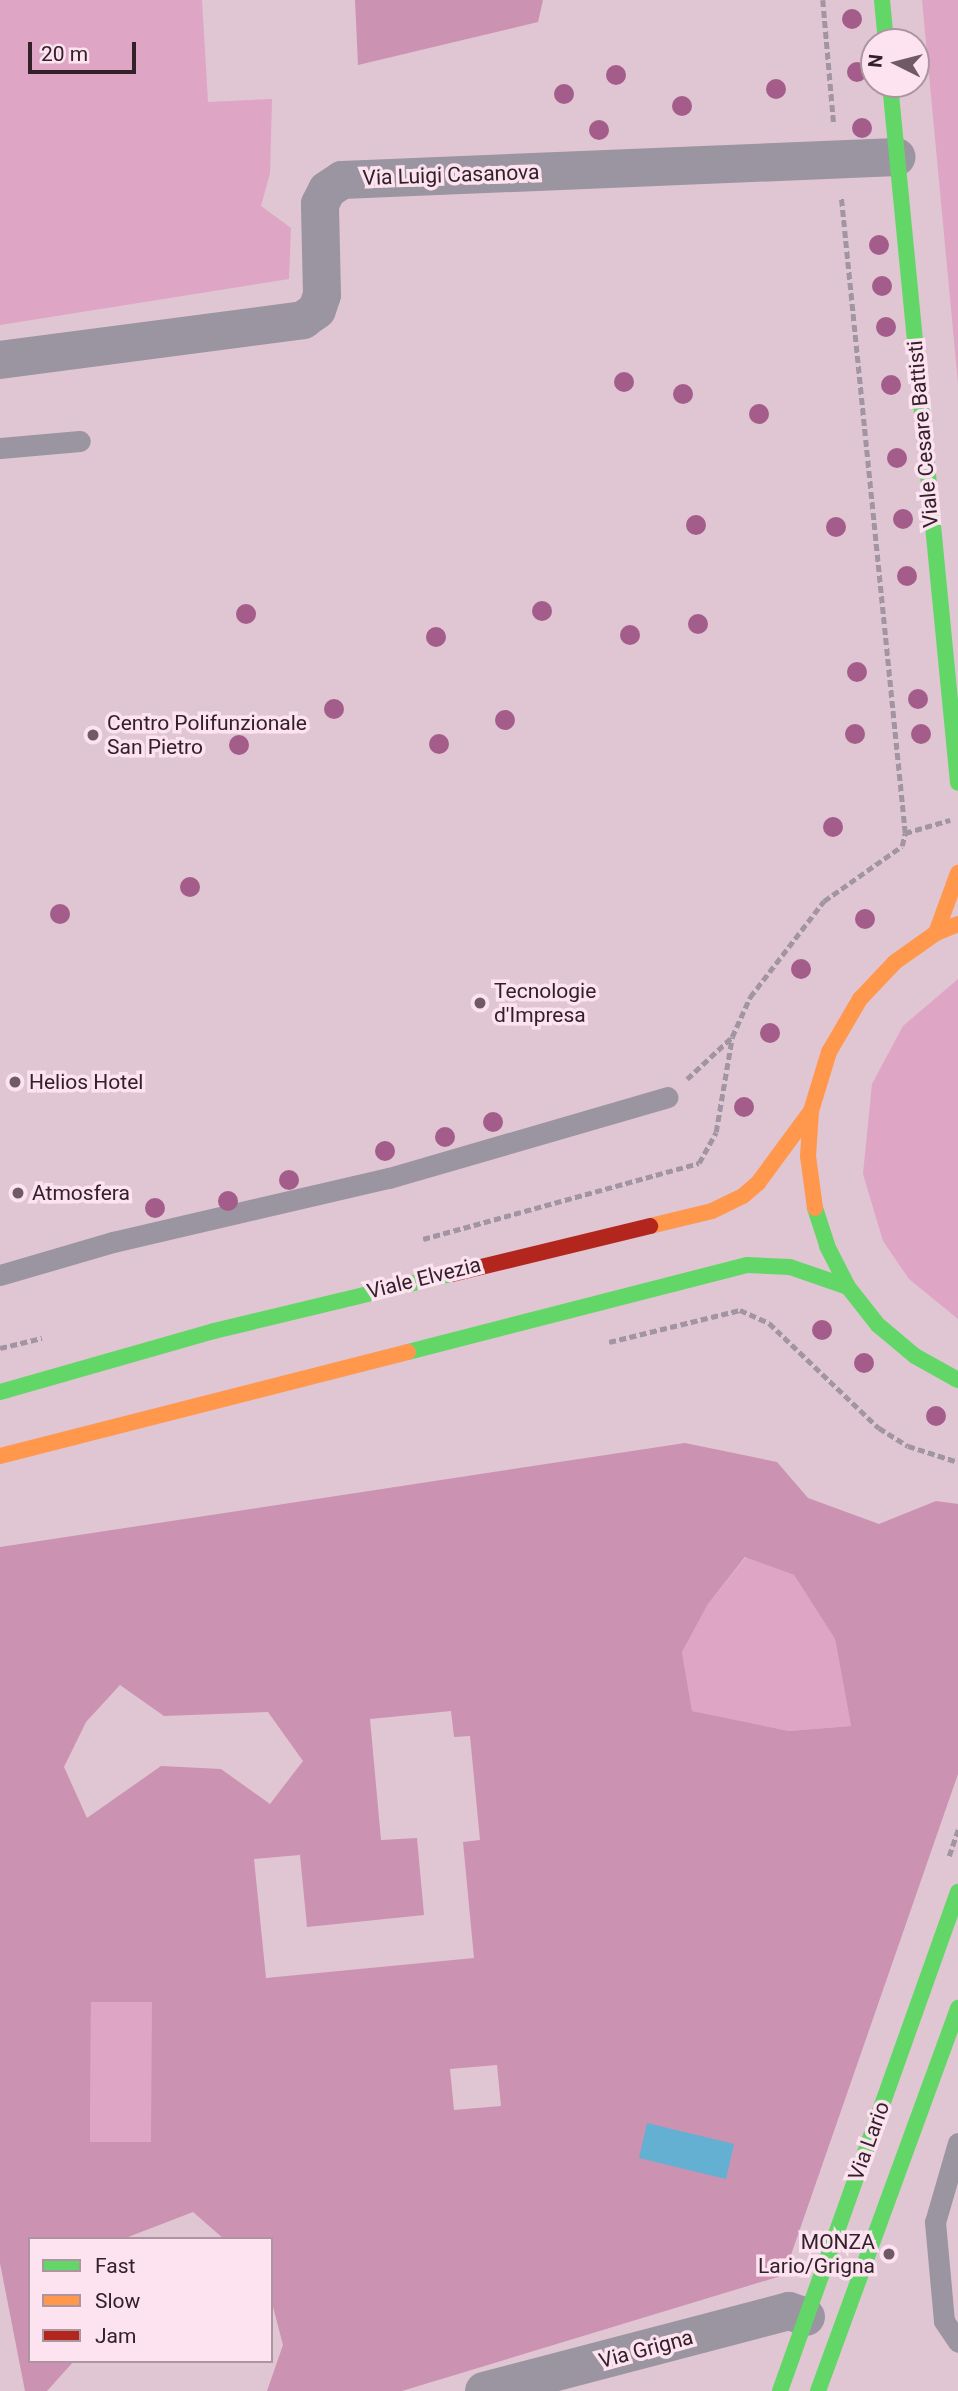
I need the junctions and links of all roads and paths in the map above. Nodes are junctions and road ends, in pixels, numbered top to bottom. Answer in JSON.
{"nodes":[{"id":1,"x":823,"y":0,"type":"edge"},
{"id":2,"x":882,"y":0,"type":"edge"},
{"id":3,"x":885,"y":28,"type":"edge"},
{"id":4,"x":891,"y":98,"type":"edge"},
{"id":5,"x":897,"y":157,"type":"junction"},
{"id":6,"x":837,"y":159,"type":"junction"},
{"id":7,"x":0,"y":360,"type":"edge"},
{"id":8,"x":80,"y":441,"type":"dead end"},
{"id":9,"x":0,"y":448,"type":"edge"},
{"id":10,"x":958,"y":783,"type":"edge"},
{"id":11,"x":958,"y":817,"type":"edge"},
{"id":12,"x":905,"y":833,"type":"junction"},
{"id":13,"x":958,"y":873,"type":"edge"},
{"id":14,"x":958,"y":925,"type":"edge"},
{"id":15,"x":936,"y":933,"type":"junction"},
{"id":16,"x":732,"y":1037,"type":"junction"},
{"id":17,"x":667,"y":1097,"type":"joint"},
{"id":18,"x":811,"y":1111,"type":"junction"},
{"id":19,"x":699,"y":1163,"type":"dead end"},
{"id":20,"x":0,"y":1275,"type":"edge"},
{"id":21,"x":848,"y":1287,"type":"junction"},
{"id":22,"x":740,"y":1310,"type":"dead end"},
{"id":23,"x":958,"y":1380,"type":"edge"},
{"id":24,"x":0,"y":1392,"type":"edge"},
{"id":25,"x":0,"y":1456,"type":"edge"},
{"id":26,"x":958,"y":1462,"type":"edge"},
{"id":27,"x":958,"y":1892,"type":"edge"},
{"id":28,"x":958,"y":2008,"type":"edge"},
{"id":29,"x":958,"y":2144,"type":"edge"},
{"id":30,"x":806,"y":2317,"type":"junction"},
{"id":31,"x":958,"y":2342,"type":"edge"},
{"id":32,"x":824,"y":2389,"type":"edge"},
{"id":33,"x":484,"y":2391,"type":"edge"},
{"id":34,"x":780,"y":2391,"type":"edge"}],
"edges":[{"from":1,"to":6,"type":"path"},
{"from":2,"to":3,"type":"main road"},
{"from":4,"to":5,"type":"main road","name":"Viale Cesare Battisti"},
{"from":5,"to":6,"type":"street","name":"Via Luigi Casanova"},
{"from":5,"to":10,"type":"main road","name":"Viale Cesare Battisti"},
{"from":6,"to":7,"type":"street","name":"Via Luigi Casanova"},
{"from":6,"to":12,"type":"path"},
{"from":8,"to":9,"type":"lane"},
{"from":11,"to":12,"type":"path"},
{"from":12,"to":16,"type":"path"},
{"from":13,"to":15,"type":"main road"},
{"from":14,"to":15,"type":"main road"},
{"from":15,"to":18,"type":"main road"},
{"from":16,"to":17,"type":"path"},
{"from":16,"to":19,"type":"path"},
{"from":17,"to":20,"type":"lane"},
{"from":18,"to":21,"type":"main road"},
{"from":18,"to":24,"type":"main road","name":"Viale Elvezia"},
{"from":21,"to":23,"type":"main road"},
{"from":21,"to":25,"type":"main road"},
{"from":22,"to":26,"type":"path"},
{"from":27,"to":30,"type":"main road","name":"Via Lario"},
{"from":28,"to":32,"type":"main road","name":"Via Lario"},
{"from":29,"to":31,"type":"lane"},
{"from":30,"to":33,"type":"street","name":"Via Grigna"},
{"from":30,"to":34,"type":"main road","name":"Via Lario"}]}
